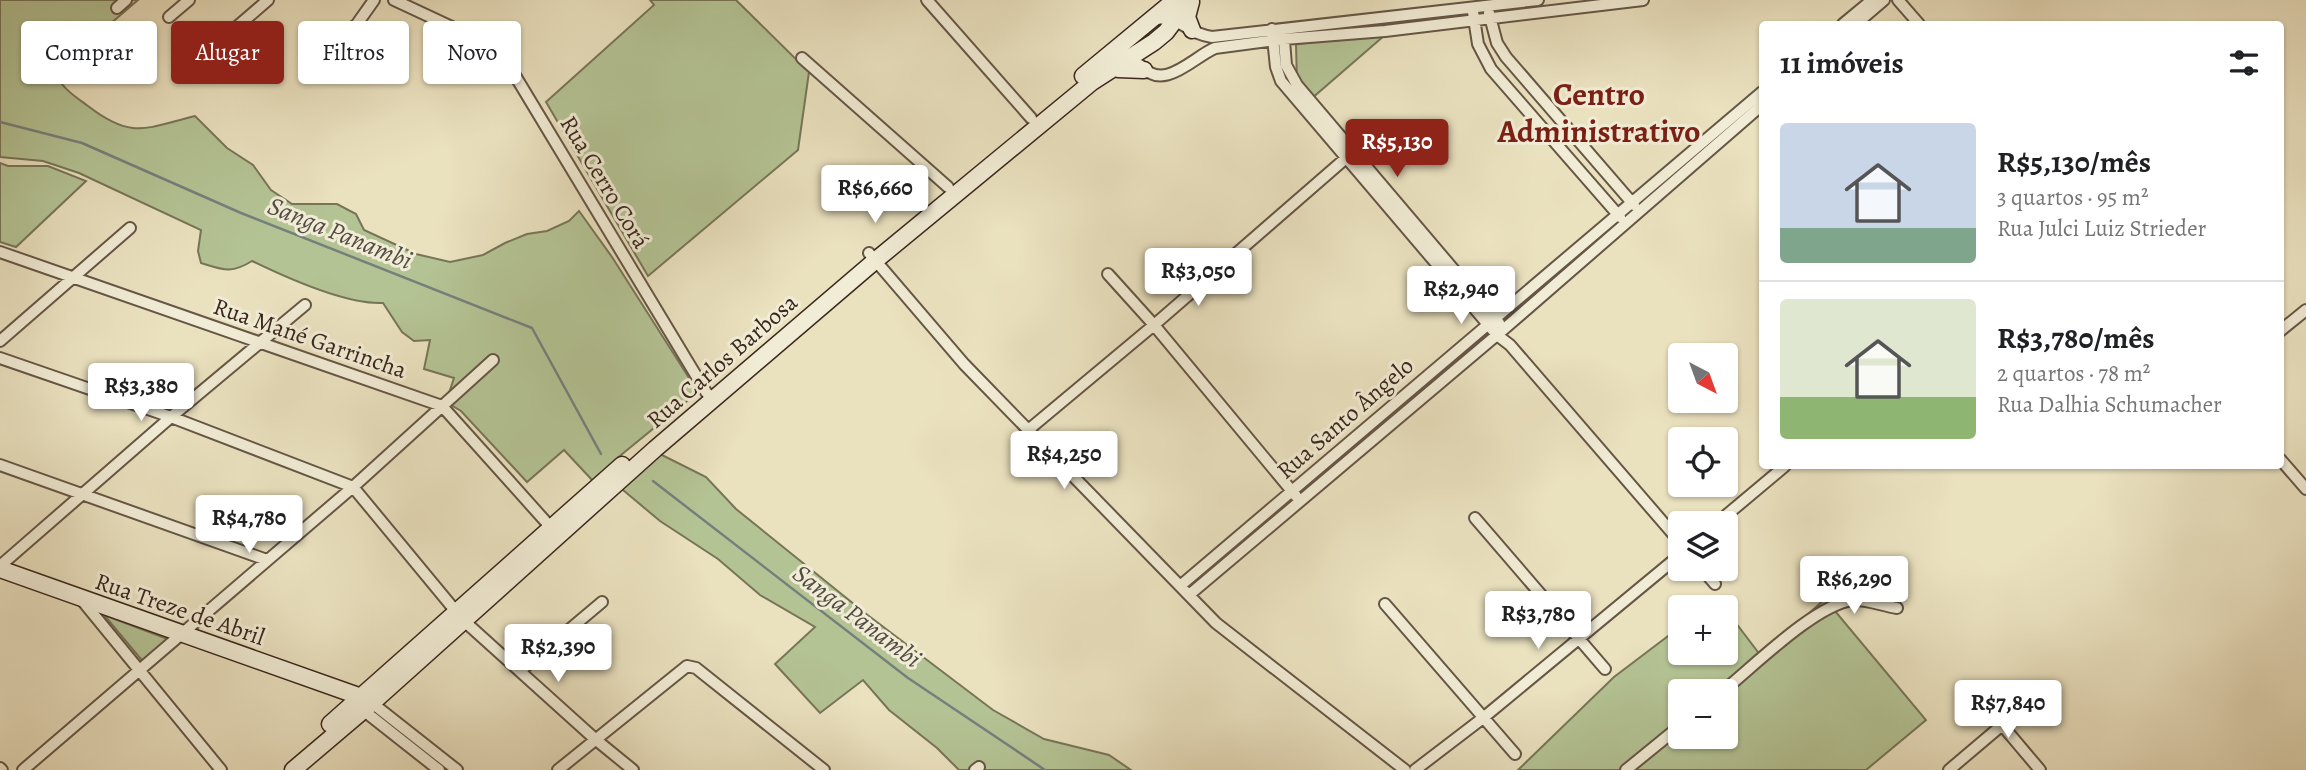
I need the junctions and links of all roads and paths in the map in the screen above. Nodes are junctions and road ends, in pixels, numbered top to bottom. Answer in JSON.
{"nodes":[{"id":1,"x":190,"y":0,"type":"edge"},
{"id":2,"x":268,"y":0,"type":"edge"},
{"id":3,"x":374,"y":0,"type":"edge"},
{"id":4,"x":394,"y":0,"type":"edge"},
{"id":5,"x":927,"y":0,"type":"edge"},
{"id":6,"x":1175,"y":0,"type":"edge"},
{"id":7,"x":1191,"y":0,"type":"edge"},
{"id":8,"x":1538,"y":0,"type":"edge"},
{"id":9,"x":1643,"y":0,"type":"edge"},
{"id":10,"x":1872,"y":0,"type":"edge"},
{"id":11,"x":1884,"y":0,"type":"edge"},
{"id":12,"x":1898,"y":0,"type":"edge"},
{"id":13,"x":1487,"y":5,"type":"junction"},
{"id":14,"x":1472,"y":6,"type":"junction"},
{"id":15,"x":169,"y":17,"type":"dead end"},
{"id":16,"x":1490,"y":18,"type":"junction"},
{"id":17,"x":1154,"y":19,"type":"junction"},
{"id":18,"x":1175,"y":19,"type":"junction"},
{"id":19,"x":1474,"y":19,"type":"junction"},
{"id":20,"x":244,"y":21,"type":"edge"},
{"id":21,"x":359,"y":21,"type":"edge"},
{"id":22,"x":1847,"y":21,"type":"edge"},
{"id":23,"x":1860,"y":21,"type":"edge"},
{"id":24,"x":1916,"y":21,"type":"edge"},
{"id":25,"x":1192,"y":30,"type":"junction"},
{"id":26,"x":1278,"y":35,"type":"junction"},
{"id":27,"x":1133,"y":37,"type":"junction"},
{"id":28,"x":802,"y":58,"type":"dead end"},
{"id":29,"x":1139,"y":63,"type":"junction"},
{"id":30,"x":1758,"y":107,"type":"edge"},
{"id":31,"x":1031,"y":118,"type":"junction"},
{"id":32,"x":1346,"y":158,"type":"junction"},
{"id":33,"x":948,"y":187,"type":"junction"},
{"id":34,"x":1630,"y":202,"type":"junction"},
{"id":35,"x":1640,"y":213,"type":"junction"},
{"id":36,"x":1616,"y":214,"type":"junction"},
{"id":37,"x":1626,"y":225,"type":"junction"},
{"id":38,"x":130,"y":228,"type":"dead end"},
{"id":39,"x":0,"y":252,"type":"edge"},
{"id":40,"x":872,"y":257,"type":"junction"},
{"id":41,"x":1108,"y":274,"type":"dead end"},
{"id":42,"x":74,"y":278,"type":"junction"},
{"id":43,"x":305,"y":305,"type":"dead end"},
{"id":44,"x":2306,"y":310,"type":"edge"},
{"id":45,"x":1492,"y":320,"type":"junction"},
{"id":46,"x":1154,"y":325,"type":"junction"},
{"id":47,"x":2284,"y":328,"type":"edge"},
{"id":48,"x":1500,"y":332,"type":"junction"},
{"id":49,"x":0,"y":341,"type":"edge"},
{"id":50,"x":261,"y":342,"type":"junction"},
{"id":51,"x":0,"y":358,"type":"edge"},
{"id":52,"x":493,"y":360,"type":"dead end"},
{"id":53,"x":709,"y":396,"type":"junction"},
{"id":54,"x":442,"y":406,"type":"junction"},
{"id":55,"x":171,"y":417,"type":"junction"},
{"id":56,"x":1027,"y":431,"type":"junction"},
{"id":57,"x":2284,"y":464,"type":"edge"},
{"id":58,"x":0,"y":465,"type":"edge"},
{"id":59,"x":1781,"y":469,"type":"edge"},
{"id":60,"x":354,"y":487,"type":"junction"},
{"id":61,"x":2305,"y":488,"type":"edge"},
{"id":62,"x":85,"y":494,"type":"junction"},
{"id":63,"x":1296,"y":496,"type":"junction"},
{"id":64,"x":1731,"y":511,"type":"edge"},
{"id":65,"x":1475,"y":518,"type":"dead end"},
{"id":66,"x":1668,"y":528,"type":"edge"},
{"id":67,"x":554,"y":531,"type":"junction"},
{"id":68,"x":267,"y":560,"type":"junction"},
{"id":69,"x":1668,"y":565,"type":"edge"},
{"id":70,"x":0,"y":568,"type":"edge"},
{"id":71,"x":1712,"y":581,"type":"edge"},
{"id":72,"x":1715,"y":584,"type":"dead end"},
{"id":73,"x":1180,"y":586,"type":"junction"},
{"id":74,"x":1189,"y":595,"type":"junction"},
{"id":75,"x":80,"y":599,"type":"junction"},
{"id":76,"x":602,"y":602,"type":"dead end"},
{"id":77,"x":1385,"y":604,"type":"dead end"},
{"id":78,"x":1897,"y":608,"type":"dead end"},
{"id":79,"x":460,"y":615,"type":"junction"},
{"id":80,"x":183,"y":633,"type":"junction"},
{"id":81,"x":1578,"y":638,"type":"junction"},
{"id":82,"x":1605,"y":669,"type":"dead end"},
{"id":83,"x":139,"y":671,"type":"junction"},
{"id":84,"x":520,"y":671,"type":"junction"},
{"id":85,"x":1737,"y":679,"type":"edge"},
{"id":86,"x":2047,"y":687,"type":"dead end"},
{"id":87,"x":360,"y":700,"type":"junction"},
{"id":88,"x":1483,"y":718,"type":"junction"},
{"id":89,"x":2002,"y":725,"type":"junction"},
{"id":90,"x":1668,"y":736,"type":"edge"},
{"id":91,"x":595,"y":739,"type":"junction"},
{"id":92,"x":1515,"y":754,"type":"dead end"},
{"id":93,"x":23,"y":770,"type":"edge"},
{"id":94,"x":221,"y":770,"type":"edge"},
{"id":95,"x":278,"y":770,"type":"edge"},
{"id":96,"x":293,"y":770,"type":"edge"},
{"id":97,"x":439,"y":770,"type":"edge"},
{"id":98,"x":457,"y":770,"type":"edge"},
{"id":99,"x":558,"y":770,"type":"edge"},
{"id":100,"x":634,"y":770,"type":"edge"},
{"id":101,"x":824,"y":770,"type":"edge"},
{"id":102,"x":1405,"y":770,"type":"edge"},
{"id":103,"x":1415,"y":770,"type":"edge"},
{"id":104,"x":1626,"y":770,"type":"edge"},
{"id":105,"x":1949,"y":770,"type":"edge"},
{"id":106,"x":2040,"y":770,"type":"edge"}],
"edges":[{"from":1,"to":15,"type":"street"},
{"from":2,"to":20,"type":"street"},
{"from":3,"to":21,"type":"street"},
{"from":4,"to":53,"type":"street","name":"Rua Cerro Corá"},
{"from":5,"to":31,"type":"street"},
{"from":6,"to":17,"type":"street","name":"Rua Carlos Barbosa"},
{"from":7,"to":18,"type":"street","name":"Rua Carlos Barbosa"},
{"from":7,"to":25,"type":"street"},
{"from":8,"to":13,"type":"street"},
{"from":9,"to":16,"type":"street"},
{"from":10,"to":22,"type":"street"},
{"from":11,"to":23,"type":"street"},
{"from":12,"to":24,"type":"street"},
{"from":13,"to":14,"type":"street"},
{"from":13,"to":16,"type":"street"},
{"from":14,"to":19,"type":"street"},
{"from":14,"to":26,"type":"street"},
{"from":16,"to":19,"type":"street"},
{"from":16,"to":34,"type":"street"},
{"from":17,"to":18,"type":"street"},
{"from":17,"to":27,"type":"street","name":"Rua Carlos Barbosa"},
{"from":18,"to":25,"type":"street"},
{"from":18,"to":29,"type":"street","name":"Rua Carlos Barbosa"},
{"from":19,"to":26,"type":"street"},
{"from":19,"to":36,"type":"street"},
{"from":25,"to":26,"type":"street"},
{"from":26,"to":29,"type":"street"},
{"from":26,"to":32,"type":"street"},
{"from":26,"to":45,"type":"street"},
{"from":27,"to":29,"type":"street"},
{"from":27,"to":31,"type":"street","name":"Rua Carlos Barbosa"},
{"from":28,"to":33,"type":"street"},
{"from":29,"to":40,"type":"street","name":"Rua Carlos Barbosa"},
{"from":30,"to":34,"type":"street","name":"Rua Santo Ângelo"},
{"from":30,"to":35,"type":"street","name":"Rua Santo Ângelo"},
{"from":31,"to":33,"type":"street","name":"Rua Carlos Barbosa"},
{"from":32,"to":45,"type":"street"},
{"from":32,"to":46,"type":"street"},
{"from":33,"to":40,"type":"street","name":"Rua Carlos Barbosa"},
{"from":34,"to":35,"type":"street"},
{"from":34,"to":36,"type":"street","name":"Rua Santo Ângelo"},
{"from":35,"to":37,"type":"street","name":"Rua Santo Ângelo"},
{"from":36,"to":37,"type":"street"},
{"from":36,"to":45,"type":"street","name":"Rua Santo Ângelo"},
{"from":37,"to":48,"type":"street","name":"Rua Santo Ângelo"},
{"from":38,"to":42,"type":"street"},
{"from":39,"to":42,"type":"street","name":"Rua Mané Garrincha"},
{"from":40,"to":53,"type":"street","name":"Rua Carlos Barbosa"},
{"from":40,"to":56,"type":"street"},
{"from":41,"to":46,"type":"street"},
{"from":42,"to":49,"type":"street"},
{"from":42,"to":50,"type":"street","name":"Rua Mané Garrincha"},
{"from":43,"to":50,"type":"street"},
{"from":44,"to":47,"type":"street"},
{"from":45,"to":48,"type":"street"},
{"from":45,"to":63,"type":"street","name":"Rua Santo Ângelo"},
{"from":46,"to":56,"type":"street"},
{"from":46,"to":63,"type":"street"},
{"from":48,"to":63,"type":"street","name":"Rua Santo Ângelo"},
{"from":48,"to":66,"type":"street"},
{"from":50,"to":54,"type":"street","name":"Rua Mané Garrincha"},
{"from":50,"to":55,"type":"street"},
{"from":51,"to":55,"type":"street"},
{"from":52,"to":54,"type":"street"},
{"from":53,"to":67,"type":"street","name":"Rua Carlos Barbosa"},
{"from":54,"to":60,"type":"street"},
{"from":54,"to":67,"type":"street","name":"Rua Mané Garrincha"},
{"from":55,"to":60,"type":"street"},
{"from":55,"to":62,"type":"street"},
{"from":56,"to":73,"type":"street"},
{"from":57,"to":61,"type":"street"},
{"from":58,"to":62,"type":"street"},
{"from":59,"to":64,"type":"street"},
{"from":60,"to":68,"type":"street"},
{"from":60,"to":79,"type":"street"},
{"from":62,"to":68,"type":"street"},
{"from":62,"to":70,"type":"street"},
{"from":63,"to":73,"type":"street","name":"Rua Santo Ângelo"},
{"from":63,"to":74,"type":"street","name":"Rua Santo Ângelo"},
{"from":65,"to":81,"type":"street"},
{"from":67,"to":79,"type":"street","name":"Rua Carlos Barbosa"},
{"from":68,"to":80,"type":"street"},
{"from":69,"to":81,"type":"street"},
{"from":70,"to":75,"type":"street","name":"Rua Treze de Abril"},
{"from":71,"to":72,"type":"street"},
{"from":73,"to":74,"type":"street"},
{"from":74,"to":102,"type":"street"},
{"from":75,"to":80,"type":"street","name":"Rua Treze de Abril"},
{"from":75,"to":83,"type":"street"},
{"from":76,"to":84,"type":"street"},
{"from":77,"to":88,"type":"street"},
{"from":78,"to":85,"type":"street"},
{"from":79,"to":84,"type":"street"},
{"from":79,"to":87,"type":"street","name":"Rua Carlos Barbosa"},
{"from":80,"to":83,"type":"street"},
{"from":80,"to":87,"type":"street","name":"Rua Treze de Abril"},
{"from":81,"to":82,"type":"street"},
{"from":81,"to":88,"type":"street"},
{"from":83,"to":93,"type":"street"},
{"from":83,"to":94,"type":"street"},
{"from":84,"to":91,"type":"street"},
{"from":86,"to":89,"type":"street"},
{"from":87,"to":95,"type":"street","name":"Rua Carlos Barbosa"},
{"from":87,"to":96,"type":"street","name":"Rua Carlos Barbosa"},
{"from":87,"to":97,"type":"street","name":"Rua Treze de Abril"},
{"from":87,"to":98,"type":"street","name":"Rua Treze de Abril"},
{"from":88,"to":92,"type":"street"},
{"from":88,"to":103,"type":"street"},
{"from":89,"to":105,"type":"street"},
{"from":89,"to":106,"type":"street"},
{"from":90,"to":104,"type":"street"},
{"from":91,"to":99,"type":"street"},
{"from":91,"to":100,"type":"street"},
{"from":91,"to":101,"type":"street"}]}
